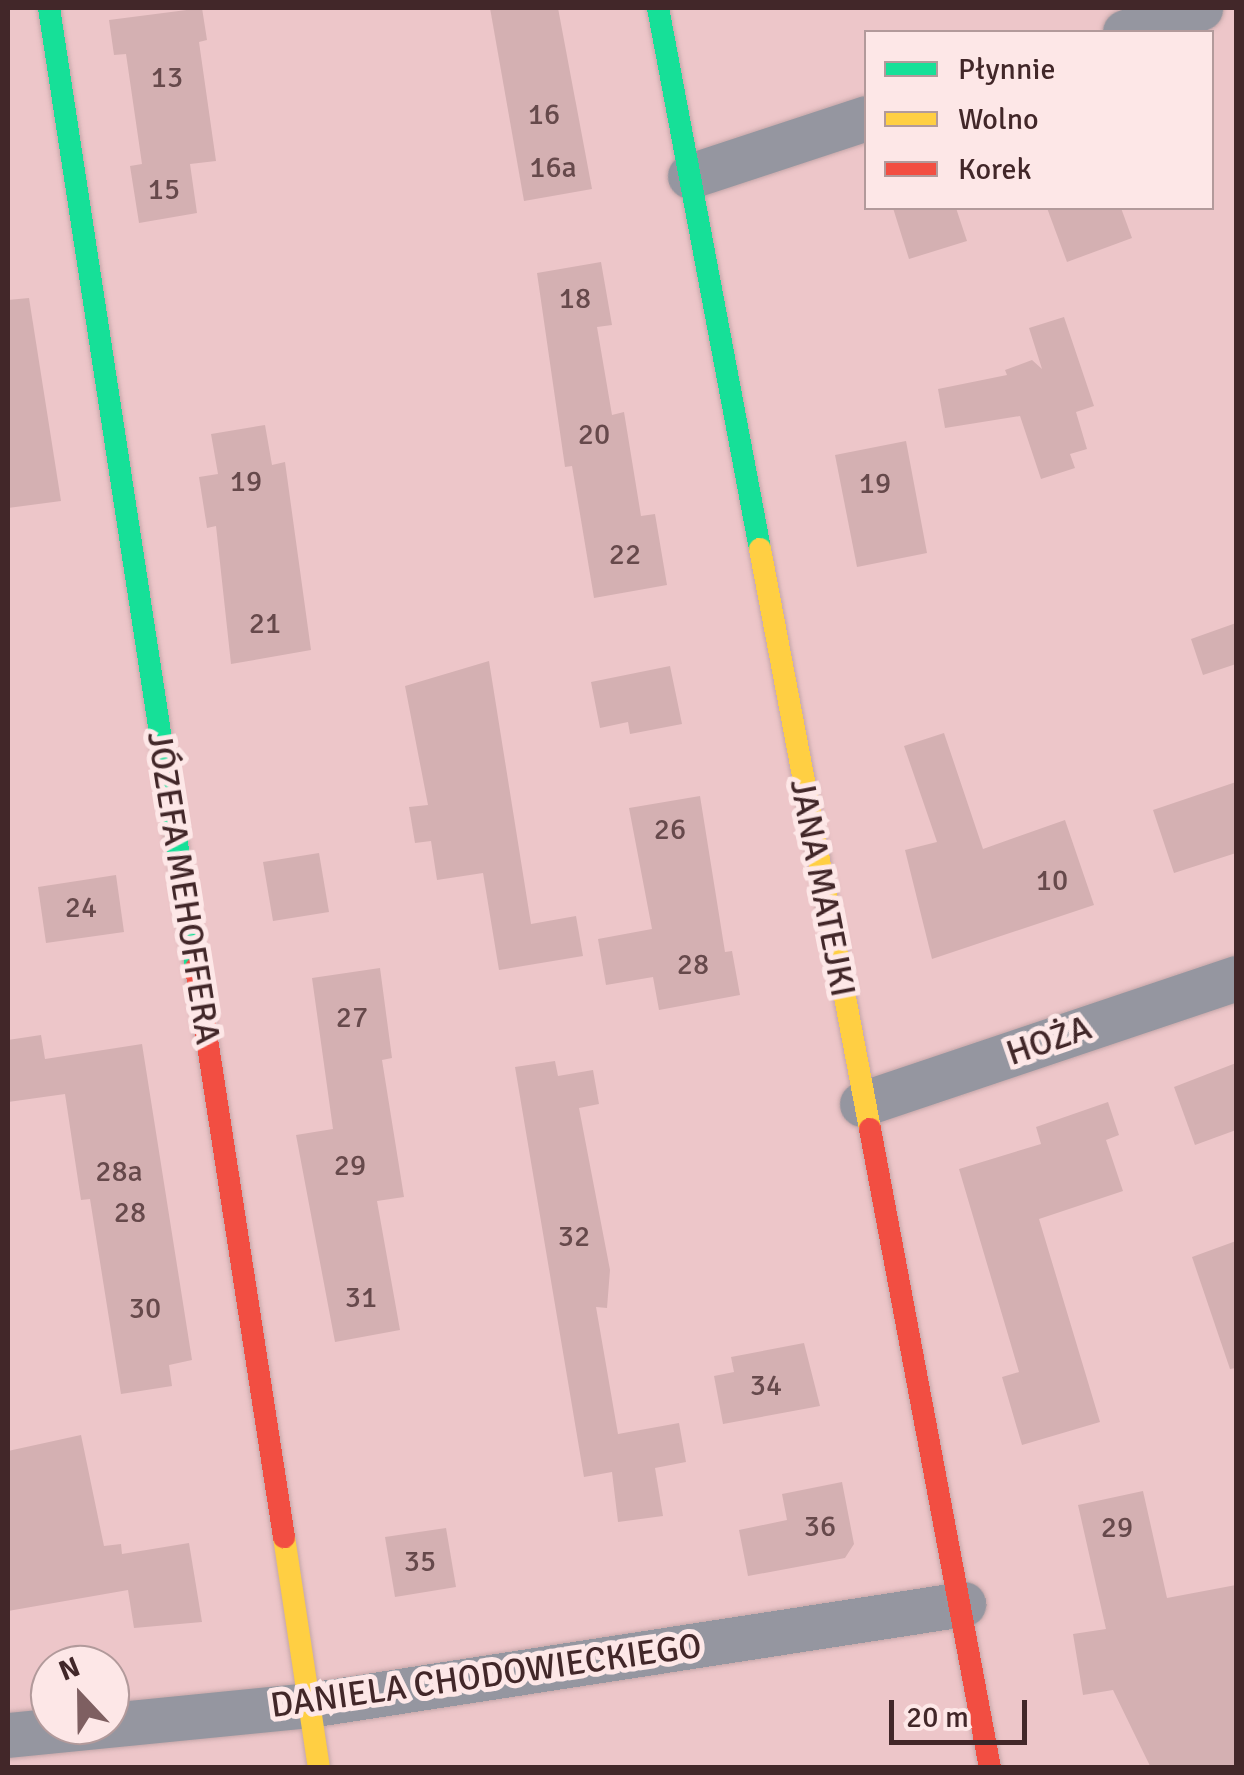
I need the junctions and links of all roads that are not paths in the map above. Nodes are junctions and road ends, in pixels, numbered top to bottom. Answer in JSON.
{"nodes":[{"id":1,"x":49,"y":8,"type":"edge"},
{"id":2,"x":658,"y":8,"type":"edge"},
{"id":3,"x":1200,"y":8,"type":"edge"},
{"id":4,"x":1131,"y":30,"type":"edge"},
{"id":5,"x":864,"y":119,"type":"edge"},
{"id":6,"x":690,"y":176,"type":"junction"},
{"id":7,"x":1236,"y":978,"type":"edge"},
{"id":8,"x":862,"y":1104,"type":"junction"},
{"id":9,"x":963,"y":1604,"type":"junction"},
{"id":10,"x":309,"y":1705,"type":"junction"},
{"id":11,"x":8,"y":1735,"type":"edge"},
{"id":12,"x":319,"y":1768,"type":"edge"},
{"id":13,"x":990,"y":1768,"type":"edge"}],
"edges":[{"from":1,"to":10,"type":"street","name":"JÓZEFA MEHOFFERA"},
{"from":2,"to":6,"type":"street","name":"JANA MATEJKI"},
{"from":3,"to":4,"type":"street"},
{"from":5,"to":6,"type":"street"},
{"from":6,"to":8,"type":"street","name":"JANA MATEJKI"},
{"from":7,"to":8,"type":"street","name":"HOŻA"},
{"from":8,"to":9,"type":"street","name":"JANA MATEJKI"},
{"from":9,"to":10,"type":"street","name":"DANIELA CHODOWIECKIEGO"},
{"from":9,"to":13,"type":"street","name":"JANA MATEJKI"},
{"from":10,"to":11,"type":"street","name":"DANIELA CHODOWIECKIEGO"},
{"from":10,"to":12,"type":"street","name":"JÓZEFA MEHOFFERA"}]}
